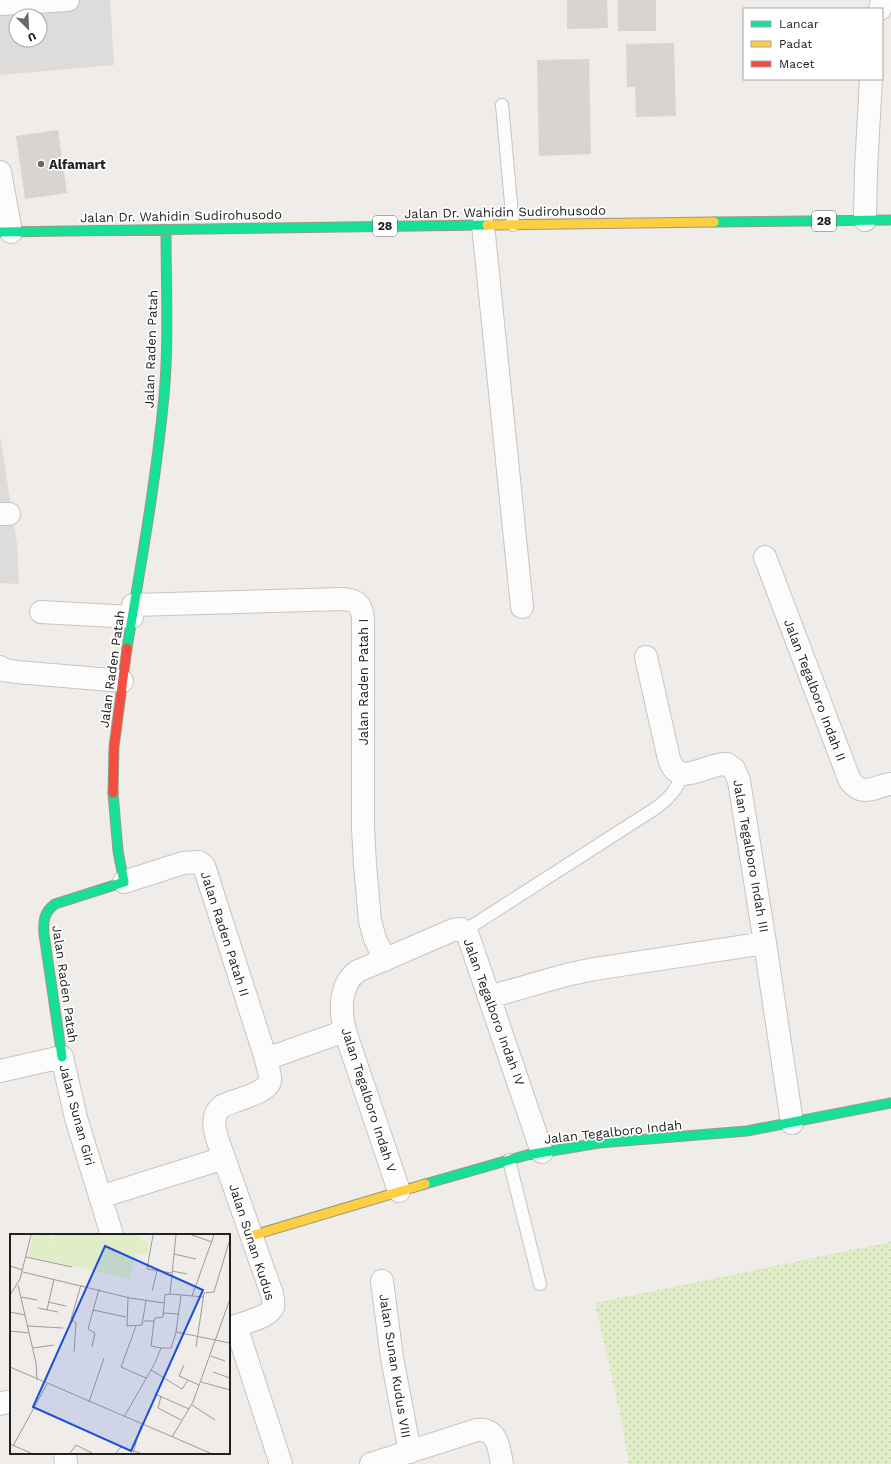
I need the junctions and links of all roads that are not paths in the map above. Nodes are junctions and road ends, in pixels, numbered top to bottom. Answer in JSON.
{"nodes":[{"id":1,"x":68,"y":0,"type":"edge"},
{"id":2,"x":0,"y":4,"type":"edge"},
{"id":3,"x":871,"y":80,"type":"edge"},
{"id":4,"x":502,"y":105,"type":"dead end"},
{"id":5,"x":0,"y":172,"type":"edge"},
{"id":6,"x":865,"y":220,"type":"junction"},
{"id":7,"x":891,"y":220,"type":"edge"},
{"id":8,"x":483,"y":225,"type":"junction"},
{"id":9,"x":513,"y":225,"type":"junction"},
{"id":10,"x":166,"y":230,"type":"junction"},
{"id":11,"x":6,"y":232,"type":"edge"},
{"id":12,"x":765,"y":557,"type":"dead end"},
{"id":13,"x":522,"y":607,"type":"dead end"},
{"id":14,"x":133,"y":611,"type":"junction"},
{"id":15,"x":41,"y":612,"type":"dead end"},
{"id":16,"x":646,"y":657,"type":"dead end"},
{"id":17,"x":0,"y":668,"type":"edge"},
{"id":18,"x":122,"y":681,"type":"junction"},
{"id":19,"x":682,"y":775,"type":"junction"},
{"id":20,"x":891,"y":784,"type":"edge"},
{"id":21,"x":124,"y":882,"type":"junction"},
{"id":22,"x":464,"y":931,"type":"junction"},
{"id":23,"x":765,"y":943,"type":"junction"},
{"id":24,"x":385,"y":960,"type":"junction"},
{"id":25,"x":489,"y":996,"type":"junction"},
{"id":26,"x":345,"y":1031,"type":"junction"},
{"id":27,"x":62,"y":1057,"type":"junction"},
{"id":28,"x":266,"y":1059,"type":"junction"},
{"id":29,"x":0,"y":1071,"type":"edge"},
{"id":30,"x":891,"y":1103,"type":"edge"},
{"id":31,"x":792,"y":1123,"type":"junction"},
{"id":32,"x":542,"y":1152,"type":"junction"},
{"id":33,"x":224,"y":1158,"type":"junction"},
{"id":34,"x":509,"y":1160,"type":"junction"},
{"id":35,"x":399,"y":1191,"type":"junction"},
{"id":36,"x":100,"y":1197,"type":"junction"},
{"id":37,"x":112,"y":1234,"type":"edge"},
{"id":38,"x":251,"y":1236,"type":"junction"},
{"id":39,"x":382,"y":1281,"type":"dead end"},
{"id":40,"x":540,"y":1284,"type":"dead end"},
{"id":41,"x":233,"y":1327,"type":"edge"},
{"id":42,"x":10,"y":1401,"type":"edge"},
{"id":43,"x":0,"y":1404,"type":"edge"},
{"id":44,"x":410,"y":1452,"type":"junction"},
{"id":45,"x":281,"y":1464,"type":"edge"},
{"id":46,"x":371,"y":1464,"type":"edge"},
{"id":47,"x":502,"y":1464,"type":"edge"}],
"edges":[{"from":1,"to":2,"type":"street"},
{"from":3,"to":6,"type":"street"},
{"from":4,"to":9,"type":"lane"},
{"from":5,"to":11,"type":"street"},
{"from":6,"to":7,"type":"main road","name":"Jalan Dr. Wahidin Sudirohusodo","number":"28"},
{"from":6,"to":9,"type":"main road","name":"Jalan Dr. Wahidin Sudirohusodo","number":"28"},
{"from":8,"to":9,"type":"main road","name":"Jalan Dr. Wahidin Sudirohusodo","number":"28"},
{"from":8,"to":10,"type":"main road","name":"Jalan Dr. Wahidin Sudirohusodo","number":"28"},
{"from":8,"to":13,"type":"street"},
{"from":10,"to":11,"type":"main road","name":"Jalan Dr. Wahidin Sudirohusodo","number":"28"},
{"from":10,"to":14,"type":"main road","name":"Jalan Raden Patah"},
{"from":12,"to":20,"type":"street","name":"Jalan Tegalboro Indah II"},
{"from":14,"to":15,"type":"street"},
{"from":14,"to":18,"type":"main road","name":"Jalan Raden Patah"},
{"from":14,"to":24,"type":"street","name":"Jalan Raden Patah I"},
{"from":16,"to":19,"type":"street"},
{"from":17,"to":18,"type":"street"},
{"from":18,"to":21,"type":"main road","name":"Jalan Raden Patah"},
{"from":19,"to":22,"type":"lane"},
{"from":19,"to":23,"type":"street","name":"Jalan Tegalboro Indah III"},
{"from":21,"to":27,"type":"main road","name":"Jalan Raden Patah"},
{"from":21,"to":28,"type":"street","name":"Jalan Raden Patah II"},
{"from":22,"to":24,"type":"street","name":"Jalan Tegalboro Indah IV"},
{"from":22,"to":25,"type":"street","name":"Jalan Tegalboro Indah IV"},
{"from":23,"to":25,"type":"street"},
{"from":23,"to":31,"type":"street","name":"Jalan Tegalboro Indah III"},
{"from":24,"to":26,"type":"street","name":"Jalan Tegalboro Indah V"},
{"from":25,"to":32,"type":"street","name":"Jalan Tegalboro Indah IV"},
{"from":26,"to":28,"type":"street"},
{"from":26,"to":35,"type":"street","name":"Jalan Tegalboro Indah V"},
{"from":27,"to":29,"type":"street","name":"Jalan Sunan Giri"},
{"from":27,"to":36,"type":"street","name":"Jalan Sunan Giri"},
{"from":28,"to":33,"type":"street","name":"Jalan Raden Patah II"},
{"from":30,"to":31,"type":"main road","name":"Jalan Tegalboro Indah"},
{"from":31,"to":32,"type":"main road","name":"Jalan Tegalboro Indah"},
{"from":32,"to":34,"type":"main road","name":"Jalan Tegalboro Indah"},
{"from":33,"to":36,"type":"street"},
{"from":33,"to":38,"type":"street","name":"Jalan Sunan Kudus"},
{"from":34,"to":35,"type":"main road","name":"Jalan Tegalboro Indah"},
{"from":34,"to":40,"type":"lane"},
{"from":35,"to":38,"type":"main road","name":"Jalan Tegalboro Indah"},
{"from":36,"to":37,"type":"street","name":"Jalan Sunan Giri"},
{"from":38,"to":41,"type":"street","name":"Jalan Sunan Kudus"},
{"from":39,"to":44,"type":"street","name":"Jalan Sunan Kudus VIII"},
{"from":41,"to":45,"type":"street","name":"Jalan Sunan Kudus"},
{"from":42,"to":43,"type":"street"},
{"from":44,"to":46,"type":"street","name":"Jalan Sunan Kudus VIII"},
{"from":44,"to":47,"type":"street","name":"Jalan Sunan Kudus VIII"}]}
